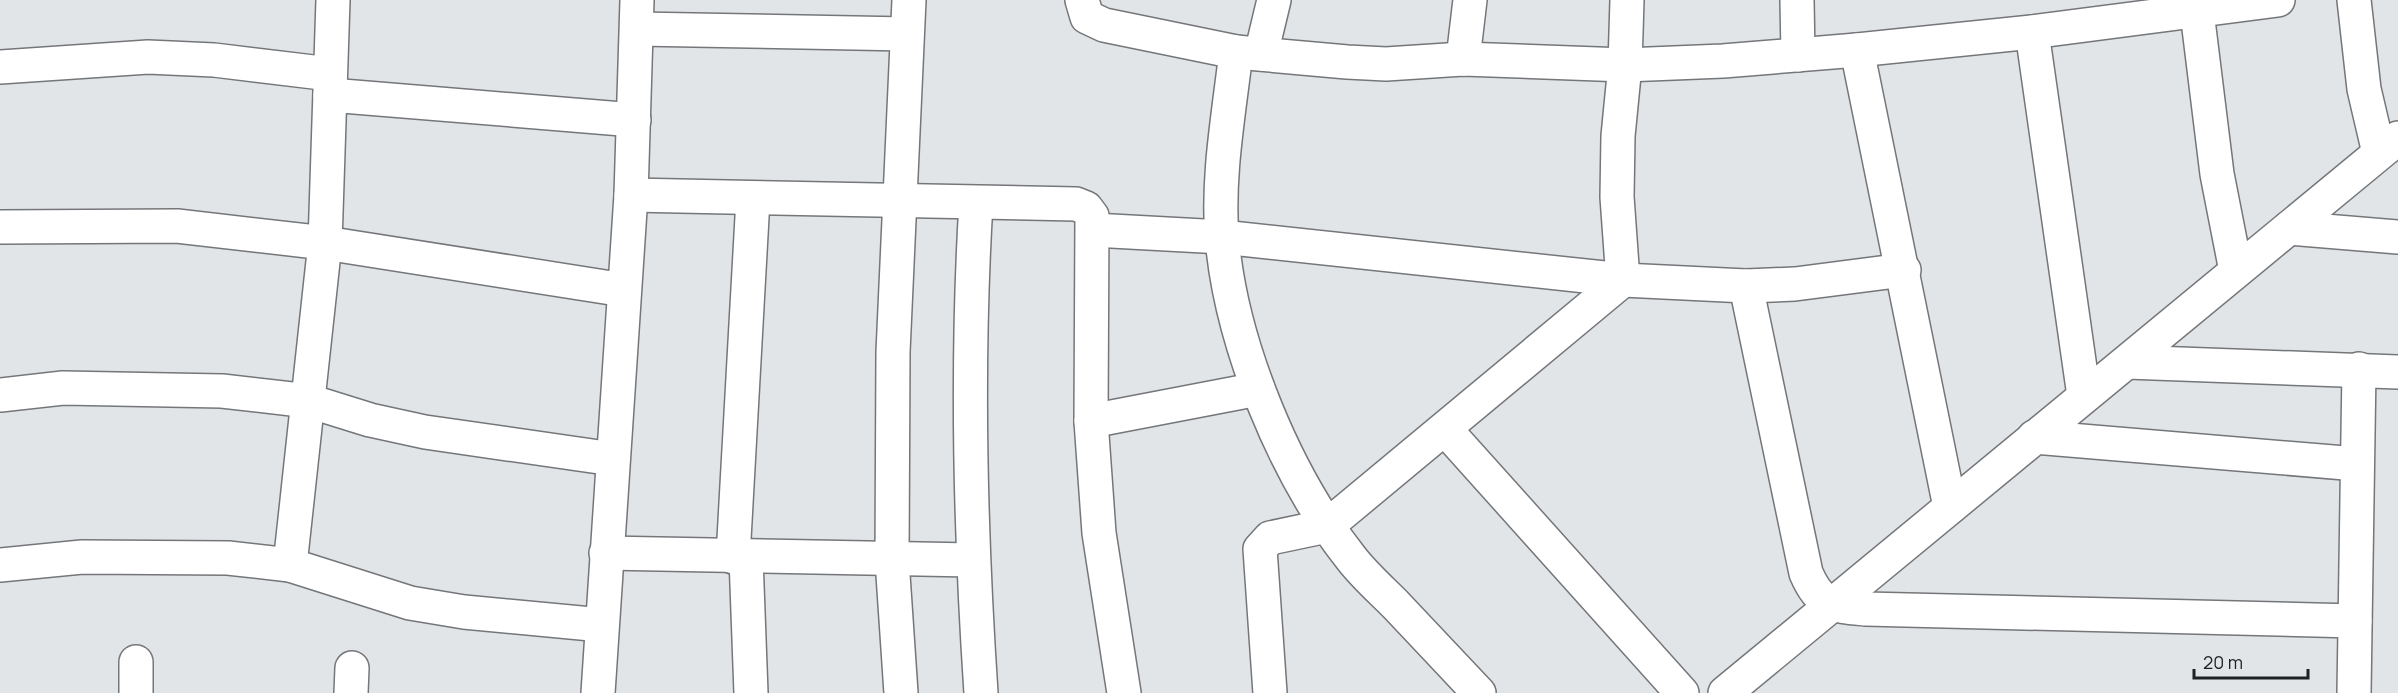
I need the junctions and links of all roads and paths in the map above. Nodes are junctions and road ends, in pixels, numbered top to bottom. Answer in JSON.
{"nodes":[{"id":1,"x":333,"y":0,"type":"edge"},
{"id":2,"x":909,"y":0,"type":"edge"},
{"id":3,"x":1082,"y":0,"type":"edge"},
{"id":4,"x":1274,"y":0,"type":"edge"},
{"id":5,"x":1470,"y":0,"type":"edge"},
{"id":6,"x":1627,"y":0,"type":"edge"},
{"id":7,"x":1797,"y":0,"type":"edge"},
{"id":8,"x":2278,"y":0,"type":"edge"},
{"id":9,"x":2354,"y":0,"type":"edge"},
{"id":10,"x":2165,"y":8,"type":"edge"},
{"id":11,"x":2197,"y":12,"type":"junction"},
{"id":12,"x":637,"y":14,"type":"edge"},
{"id":13,"x":2032,"y":32,"type":"junction"},
{"id":14,"x":907,"y":34,"type":"junction"},
{"id":15,"x":1857,"y":50,"type":"junction"},
{"id":16,"x":1249,"y":53,"type":"junction"},
{"id":17,"x":1798,"y":55,"type":"junction"},
{"id":18,"x":1463,"y":59,"type":"junction"},
{"id":19,"x":1625,"y":65,"type":"junction"},
{"id":20,"x":0,"y":67,"type":"edge"},
{"id":21,"x":330,"y":85,"type":"junction"},
{"id":22,"x":634,"y":120,"type":"junction"},
{"id":23,"x":2389,"y":146,"type":"edge"},
{"id":24,"x":631,"y":195,"type":"junction"},
{"id":25,"x":753,"y":199,"type":"junction"},
{"id":26,"x":900,"y":203,"type":"junction"},
{"id":27,"x":976,"y":203,"type":"junction"},
{"id":28,"x":0,"y":227,"type":"edge"},
{"id":29,"x":2289,"y":228,"type":"junction"},
{"id":30,"x":1093,"y":230,"type":"junction"},
{"id":31,"x":1222,"y":237,"type":"junction"},
{"id":32,"x":2398,"y":237,"type":"edge"},
{"id":33,"x":325,"y":243,"type":"junction"},
{"id":34,"x":1904,"y":270,"type":"junction"},
{"id":35,"x":2236,"y":272,"type":"junction"},
{"id":36,"x":1623,"y":280,"type":"junction"},
{"id":37,"x":1746,"y":286,"type":"junction"},
{"id":38,"x":624,"y":290,"type":"junction"},
{"id":39,"x":2127,"y":362,"type":"junction"},
{"id":40,"x":2359,"y":369,"type":"junction"},
{"id":41,"x":2398,"y":372,"type":"edge"},
{"id":42,"x":1258,"y":389,"type":"junction"},
{"id":43,"x":0,"y":395,"type":"edge"},
{"id":44,"x":2084,"y":396,"type":"junction"},
{"id":45,"x":309,"y":401,"type":"junction"},
{"id":46,"x":1091,"y":421,"type":"junction"},
{"id":47,"x":1445,"y":429,"type":"junction"},
{"id":48,"x":2034,"y":437,"type":"junction"},
{"id":49,"x":614,"y":459,"type":"junction"},
{"id":50,"x":2357,"y":464,"type":"junction"},
{"id":51,"x":1950,"y":507,"type":"junction"},
{"id":52,"x":1327,"y":526,"type":"junction"},
{"id":53,"x":606,"y":553,"type":"junction"},
{"id":54,"x":740,"y":557,"type":"junction"},
{"id":55,"x":892,"y":560,"type":"junction"},
{"id":56,"x":972,"y":560,"type":"junction"},
{"id":57,"x":0,"y":565,"type":"edge"},
{"id":58,"x":290,"y":565,"type":"junction"},
{"id":59,"x":1831,"y":606,"type":"junction"},
{"id":60,"x":2355,"y":621,"type":"junction"},
{"id":61,"x":602,"y":625,"type":"junction"},
{"id":62,"x":598,"y":693,"type":"edge"},
{"id":63,"x":751,"y":693,"type":"edge"},
{"id":64,"x":901,"y":693,"type":"edge"},
{"id":65,"x":981,"y":693,"type":"edge"},
{"id":66,"x":1124,"y":693,"type":"edge"},
{"id":67,"x":1270,"y":693,"type":"edge"},
{"id":68,"x":1479,"y":693,"type":"edge"},
{"id":69,"x":1682,"y":693,"type":"edge"},
{"id":70,"x":1725,"y":693,"type":"edge"},
{"id":71,"x":2354,"y":693,"type":"edge"}],
"edges":[{"from":1,"to":21,"type":"street"},
{"from":2,"to":14,"type":"street"},
{"from":3,"to":16,"type":"street"},
{"from":4,"to":16,"type":"street"},
{"from":5,"to":18,"type":"street"},
{"from":6,"to":19,"type":"street"},
{"from":7,"to":17,"type":"street"},
{"from":8,"to":11,"type":"street"},
{"from":9,"to":23,"type":"street"},
{"from":10,"to":11,"type":"street"},
{"from":10,"to":13,"type":"street"},
{"from":11,"to":35,"type":"street"},
{"from":12,"to":14,"type":"street"},
{"from":12,"to":22,"type":"street"},
{"from":13,"to":15,"type":"street"},
{"from":13,"to":44,"type":"street"},
{"from":14,"to":26,"type":"street"},
{"from":15,"to":17,"type":"street"},
{"from":15,"to":34,"type":"street"},
{"from":16,"to":18,"type":"street"},
{"from":16,"to":31,"type":"street"},
{"from":17,"to":19,"type":"street"},
{"from":18,"to":19,"type":"street"},
{"from":19,"to":36,"type":"street"},
{"from":20,"to":21,"type":"street"},
{"from":21,"to":22,"type":"street"},
{"from":21,"to":33,"type":"street"},
{"from":22,"to":24,"type":"street"},
{"from":23,"to":29,"type":"street"},
{"from":24,"to":25,"type":"street"},
{"from":24,"to":38,"type":"street"},
{"from":25,"to":26,"type":"street"},
{"from":25,"to":54,"type":"street"},
{"from":26,"to":27,"type":"street"},
{"from":26,"to":55,"type":"street"},
{"from":27,"to":30,"type":"street"},
{"from":27,"to":56,"type":"street"},
{"from":28,"to":33,"type":"street"},
{"from":29,"to":32,"type":"street"},
{"from":29,"to":35,"type":"street"},
{"from":30,"to":31,"type":"street"},
{"from":30,"to":46,"type":"street"},
{"from":31,"to":36,"type":"street"},
{"from":31,"to":42,"type":"street"},
{"from":33,"to":38,"type":"street"},
{"from":33,"to":45,"type":"street"},
{"from":34,"to":37,"type":"street"},
{"from":34,"to":51,"type":"street"},
{"from":35,"to":39,"type":"street"},
{"from":36,"to":37,"type":"street"},
{"from":36,"to":47,"type":"street"},
{"from":37,"to":59,"type":"street"},
{"from":38,"to":49,"type":"street"},
{"from":39,"to":40,"type":"street"},
{"from":39,"to":44,"type":"street"},
{"from":40,"to":41,"type":"street"},
{"from":40,"to":50,"type":"street"},
{"from":42,"to":46,"type":"street"},
{"from":42,"to":52,"type":"street"},
{"from":43,"to":45,"type":"street"},
{"from":44,"to":48,"type":"street"},
{"from":45,"to":49,"type":"street"},
{"from":45,"to":58,"type":"street"},
{"from":46,"to":66,"type":"street"},
{"from":47,"to":52,"type":"street"},
{"from":47,"to":69,"type":"street"},
{"from":48,"to":50,"type":"street"},
{"from":48,"to":51,"type":"street"},
{"from":49,"to":53,"type":"street"},
{"from":50,"to":60,"type":"street"},
{"from":51,"to":59,"type":"street"},
{"from":52,"to":67,"type":"street"},
{"from":52,"to":68,"type":"street"},
{"from":53,"to":54,"type":"street"},
{"from":53,"to":61,"type":"street"},
{"from":54,"to":55,"type":"street"},
{"from":54,"to":63,"type":"street"},
{"from":55,"to":56,"type":"street"},
{"from":55,"to":64,"type":"street"},
{"from":56,"to":65,"type":"street"},
{"from":57,"to":58,"type":"street"},
{"from":58,"to":61,"type":"street"},
{"from":59,"to":60,"type":"street"},
{"from":59,"to":70,"type":"street"},
{"from":60,"to":71,"type":"street"},
{"from":61,"to":62,"type":"street"}]}
